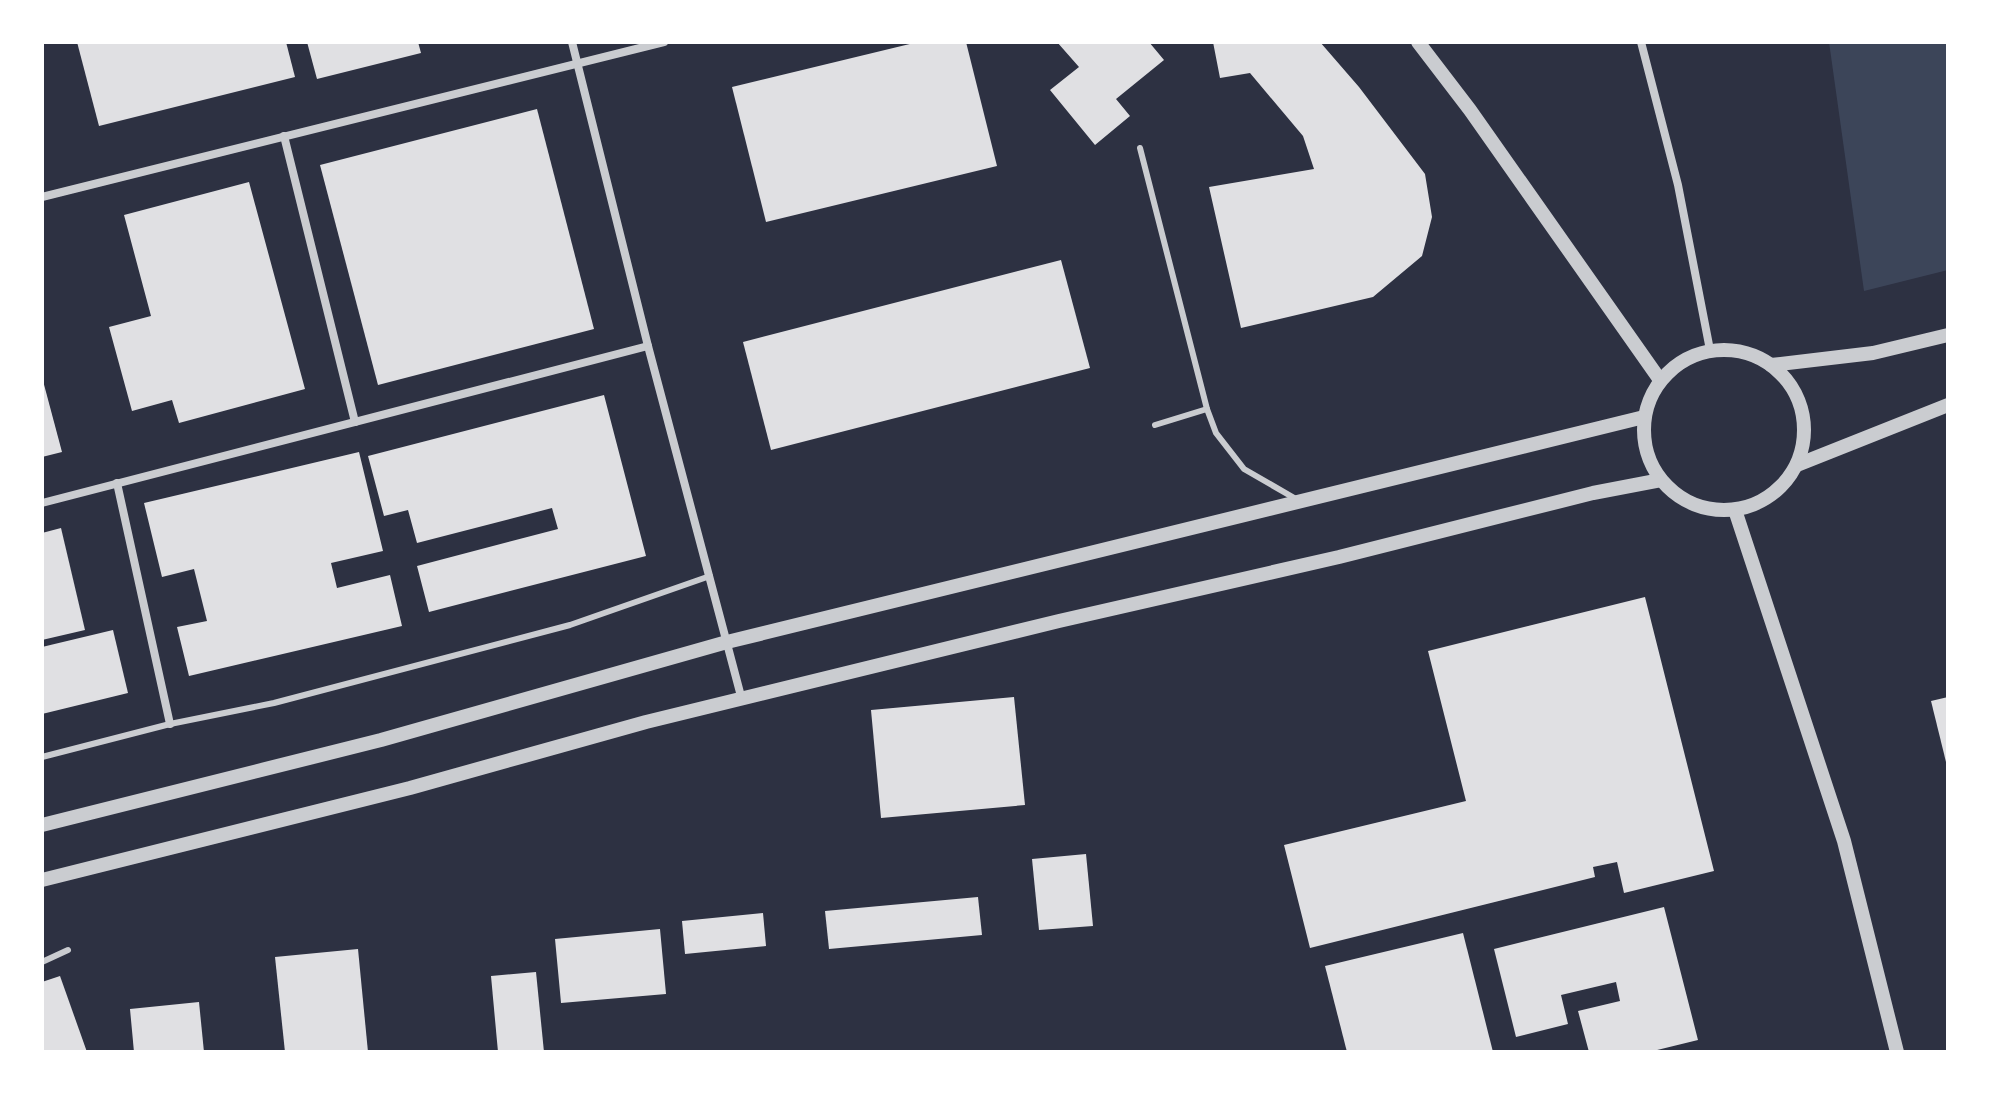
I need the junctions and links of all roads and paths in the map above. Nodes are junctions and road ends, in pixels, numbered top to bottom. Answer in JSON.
{"nodes":[{"id":1,"x":572,"y":42,"type":"edge"},
{"id":2,"x":664,"y":42,"type":"edge"},
{"id":3,"x":1418,"y":42,"type":"edge"},
{"id":4,"x":1641,"y":42,"type":"edge"},
{"id":5,"x":578,"y":63,"type":"junction"},
{"id":6,"x":284,"y":136,"type":"junction"},
{"id":7,"x":1140,"y":148,"type":"dead end"},
{"id":8,"x":42,"y":197,"type":"edge"},
{"id":9,"x":1948,"y":335,"type":"edge"},
{"id":10,"x":648,"y":346,"type":"junction"},
{"id":11,"x":1710,"y":350,"type":"junction"},
{"id":12,"x":1771,"y":365,"type":"junction"},
{"id":13,"x":1660,"y":380,"type":"junction"},
{"id":14,"x":1948,"y":405,"type":"edge"},
{"id":15,"x":1207,"y":409,"type":"junction"},
{"id":16,"x":1644,"y":417,"type":"junction"},
{"id":17,"x":355,"y":422,"type":"junction"},
{"id":18,"x":1155,"y":425,"type":"dead end"},
{"id":19,"x":1797,"y":465,"type":"junction"},
{"id":20,"x":1661,"y":480,"type":"junction"},
{"id":21,"x":117,"y":483,"type":"junction"},
{"id":22,"x":1299,"y":501,"type":"junction"},
{"id":23,"x":42,"y":503,"type":"edge"},
{"id":24,"x":1735,"y":510,"type":"junction"},
{"id":25,"x":710,"y":576,"type":"junction"},
{"id":26,"x":727,"y":642,"type":"junction"},
{"id":27,"x":742,"y":700,"type":"junction"},
{"id":28,"x":170,"y":724,"type":"junction"},
{"id":29,"x":42,"y":757,"type":"edge"},
{"id":30,"x":42,"y":825,"type":"edge"},
{"id":31,"x":42,"y":880,"type":"edge"},
{"id":32,"x":68,"y":950,"type":"dead end"},
{"id":33,"x":42,"y":962,"type":"edge"},
{"id":34,"x":1897,"y":1052,"type":"edge"}],
"edges":[{"from":1,"to":5,"type":"street"},
{"from":2,"to":5,"type":"street"},
{"from":3,"to":13,"type":"street"},
{"from":4,"to":11,"type":"street"},
{"from":5,"to":6,"type":"street"},
{"from":5,"to":10,"type":"street"},
{"from":6,"to":8,"type":"street"},
{"from":6,"to":17,"type":"street"},
{"from":7,"to":15,"type":"lane"},
{"from":9,"to":12,"type":"street"},
{"from":10,"to":17,"type":"street"},
{"from":10,"to":25,"type":"street"},
{"from":11,"to":12,"type":"street"},
{"from":11,"to":13,"type":"street"},
{"from":12,"to":19,"type":"street"},
{"from":13,"to":16,"type":"street"},
{"from":14,"to":19,"type":"street"},
{"from":15,"to":18,"type":"lane"},
{"from":15,"to":22,"type":"lane"},
{"from":16,"to":20,"type":"street"},
{"from":16,"to":22,"type":"street"},
{"from":17,"to":21,"type":"street"},
{"from":19,"to":24,"type":"street"},
{"from":20,"to":24,"type":"street"},
{"from":20,"to":27,"type":"street"},
{"from":21,"to":23,"type":"street"},
{"from":21,"to":28,"type":"street"},
{"from":22,"to":26,"type":"street"},
{"from":24,"to":34,"type":"street"},
{"from":25,"to":26,"type":"street"},
{"from":25,"to":28,"type":"lane"},
{"from":26,"to":27,"type":"street"},
{"from":26,"to":30,"type":"street"},
{"from":27,"to":31,"type":"street"},
{"from":28,"to":29,"type":"lane"},
{"from":32,"to":33,"type":"lane"}]}
